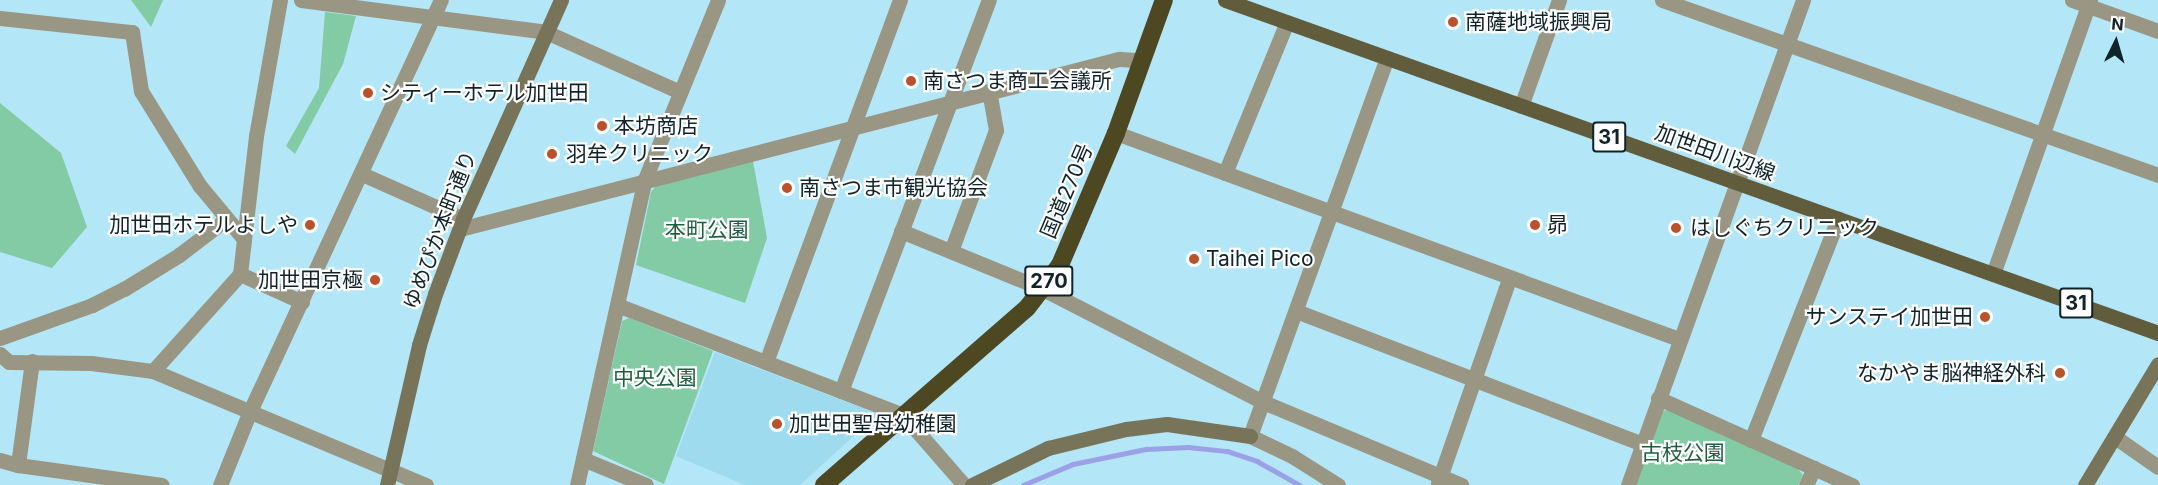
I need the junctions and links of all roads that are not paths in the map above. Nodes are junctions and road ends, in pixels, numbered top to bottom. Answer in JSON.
{"nodes":[{"id":1,"x":280,"y":0,"type":"edge"},
{"id":2,"x":301,"y":0,"type":"edge"},
{"id":3,"x":441,"y":0,"type":"edge"},
{"id":4,"x":561,"y":0,"type":"edge"},
{"id":5,"x":718,"y":0,"type":"edge"},
{"id":6,"x":900,"y":0,"type":"edge"},
{"id":7,"x":989,"y":0,"type":"edge"},
{"id":8,"x":1164,"y":0,"type":"edge"},
{"id":9,"x":1225,"y":0,"type":"edge"},
{"id":10,"x":1559,"y":0,"type":"edge"},
{"id":11,"x":1662,"y":0,"type":"edge"},
{"id":12,"x":1803,"y":0,"type":"edge"},
{"id":13,"x":2072,"y":0,"type":"edge"},
{"id":14,"x":2089,"y":3,"type":"edge"},
{"id":15,"x":0,"y":18,"type":"edge"},
{"id":16,"x":434,"y":19,"type":"junction"},
{"id":17,"x":1287,"y":22,"type":"junction"},
{"id":18,"x":2158,"y":31,"type":"edge"},
{"id":19,"x":546,"y":32,"type":"junction"},
{"id":20,"x":1787,"y":46,"type":"junction"},
{"id":21,"x":1387,"y":58,"type":"junction"},
{"id":22,"x":1141,"y":60,"type":"junction"},
{"id":23,"x":989,"y":91,"type":"junction"},
{"id":24,"x":680,"y":92,"type":"junction"},
{"id":25,"x":948,"y":103,"type":"junction"},
{"id":26,"x":1521,"y":106,"type":"junction"},
{"id":27,"x":850,"y":129,"type":"junction"},
{"id":28,"x":1116,"y":133,"type":"junction"},
{"id":29,"x":2043,"y":134,"type":"junction"},
{"id":30,"x":1225,"y":173,"type":"junction"},
{"id":31,"x":362,"y":174,"type":"junction"},
{"id":32,"x":2158,"y":175,"type":"edge"},
{"id":33,"x":645,"y":179,"type":"junction"},
{"id":34,"x":1737,"y":183,"type":"junction"},
{"id":35,"x":1330,"y":213,"type":"junction"},
{"id":36,"x":1838,"y":219,"type":"junction"},
{"id":37,"x":225,"y":220,"type":"junction"},
{"id":38,"x":461,"y":224,"type":"junction"},
{"id":39,"x":901,"y":231,"type":"junction"},
{"id":40,"x":244,"y":239,"type":"junction"},
{"id":41,"x":951,"y":251,"type":"junction"},
{"id":42,"x":240,"y":273,"type":"junction"},
{"id":43,"x":1993,"y":274,"type":"junction"},
{"id":44,"x":1509,"y":279,"type":"junction"},
{"id":45,"x":1043,"y":289,"type":"junction"},
{"id":46,"x":302,"y":302,"type":"junction"},
{"id":47,"x":617,"y":305,"type":"junction"},
{"id":48,"x":1296,"y":311,"type":"junction"},
{"id":49,"x":2158,"y":333,"type":"edge"},
{"id":50,"x":0,"y":338,"type":"edge"},
{"id":51,"x":1679,"y":339,"type":"junction"},
{"id":52,"x":4,"y":360,"type":"edge"},
{"id":53,"x":32,"y":361,"type":"junction"},
{"id":54,"x":766,"y":362,"type":"junction"},
{"id":55,"x":2158,"y":364,"type":"edge"},
{"id":56,"x":153,"y":371,"type":"junction"},
{"id":57,"x":1473,"y":379,"type":"junction"},
{"id":58,"x":841,"y":391,"type":"junction"},
{"id":59,"x":1658,"y":398,"type":"junction"},
{"id":60,"x":1263,"y":402,"type":"junction"},
{"id":61,"x":249,"y":411,"type":"junction"},
{"id":62,"x":903,"y":415,"type":"junction"},
{"id":63,"x":1250,"y":436,"type":"junction"},
{"id":64,"x":2115,"y":437,"type":"junction"},
{"id":65,"x":1751,"y":440,"type":"junction"},
{"id":66,"x":1643,"y":444,"type":"junction"},
{"id":67,"x":583,"y":459,"type":"junction"},
{"id":68,"x":0,"y":460,"type":"edge"},
{"id":69,"x":18,"y":465,"type":"junction"},
{"id":70,"x":2158,"y":467,"type":"edge"},
{"id":71,"x":1814,"y":468,"type":"junction"},
{"id":72,"x":390,"y":469,"type":"junction"},
{"id":73,"x":1439,"y":480,"type":"edge"},
{"id":74,"x":162,"y":485,"type":"edge"},
{"id":75,"x":220,"y":485,"type":"edge"},
{"id":76,"x":387,"y":485,"type":"edge"},
{"id":77,"x":426,"y":485,"type":"edge"},
{"id":78,"x":577,"y":485,"type":"edge"},
{"id":79,"x":646,"y":485,"type":"edge"},
{"id":80,"x":824,"y":485,"type":"edge"},
{"id":81,"x":964,"y":485,"type":"edge"},
{"id":82,"x":972,"y":485,"type":"edge"},
{"id":83,"x":1338,"y":485,"type":"edge"},
{"id":84,"x":1461,"y":485,"type":"edge"},
{"id":85,"x":1628,"y":485,"type":"edge"},
{"id":86,"x":1806,"y":485,"type":"edge"},
{"id":87,"x":1852,"y":485,"type":"edge"},
{"id":88,"x":2085,"y":485,"type":"edge"}],
"edges":[{"from":1,"to":40,"type":"street"},
{"from":2,"to":16,"type":"street"},
{"from":3,"to":16,"type":"street"},
{"from":4,"to":19,"type":"street","name":"ゆめぴか本町通り"},
{"from":5,"to":24,"type":"street"},
{"from":6,"to":27,"type":"street"},
{"from":7,"to":25,"type":"street"},
{"from":8,"to":22,"type":"highway","name":"国道270号","number":"270"},
{"from":9,"to":17,"type":"main road","name":"加世田川辺線","number":"31"},
{"from":10,"to":26,"type":"street"},
{"from":11,"to":20,"type":"street"},
{"from":12,"to":20,"type":"street"},
{"from":13,"to":14,"type":"street"},
{"from":14,"to":18,"type":"street"},
{"from":14,"to":29,"type":"street"},
{"from":15,"to":37,"type":"street"},
{"from":16,"to":19,"type":"street"},
{"from":16,"to":31,"type":"street"},
{"from":17,"to":21,"type":"main road","name":"加世田川辺線","number":"31"},
{"from":17,"to":30,"type":"street"},
{"from":19,"to":24,"type":"street"},
{"from":19,"to":38,"type":"street","name":"ゆめぴか本町通り"},
{"from":20,"to":29,"type":"street"},
{"from":20,"to":34,"type":"street"},
{"from":21,"to":26,"type":"main road","name":"加世田川辺線","number":"31"},
{"from":21,"to":35,"type":"street"},
{"from":22,"to":23,"type":"street"},
{"from":22,"to":28,"type":"highway","name":"国道270号","number":"270"},
{"from":23,"to":25,"type":"street"},
{"from":23,"to":41,"type":"street"},
{"from":24,"to":33,"type":"street"},
{"from":25,"to":27,"type":"street"},
{"from":25,"to":39,"type":"street"},
{"from":26,"to":34,"type":"main road","name":"加世田川辺線","number":"31"},
{"from":27,"to":33,"type":"street"},
{"from":27,"to":54,"type":"street"},
{"from":28,"to":30,"type":"street"},
{"from":28,"to":45,"type":"highway","name":"国道270号","number":"270"},
{"from":29,"to":32,"type":"street"},
{"from":29,"to":43,"type":"street"},
{"from":30,"to":35,"type":"street"},
{"from":31,"to":38,"type":"street"},
{"from":31,"to":46,"type":"street"},
{"from":33,"to":38,"type":"street"},
{"from":33,"to":47,"type":"street"},
{"from":34,"to":36,"type":"main road","name":"加世田川辺線","number":"31"},
{"from":34,"to":51,"type":"street"},
{"from":35,"to":44,"type":"street"},
{"from":35,"to":48,"type":"street"},
{"from":36,"to":43,"type":"main road","name":"加世田川辺線","number":"31"},
{"from":36,"to":65,"type":"street"},
{"from":37,"to":40,"type":"street"},
{"from":37,"to":50,"type":"street"},
{"from":38,"to":72,"type":"street","name":"ゆめぴか本町通り"},
{"from":39,"to":41,"type":"street"},
{"from":39,"to":58,"type":"street"},
{"from":40,"to":42,"type":"street"},
{"from":41,"to":45,"type":"street"},
{"from":42,"to":46,"type":"street"},
{"from":42,"to":56,"type":"street"},
{"from":43,"to":49,"type":"main road","name":"加世田川辺線","number":"31"},
{"from":44,"to":51,"type":"street"},
{"from":44,"to":57,"type":"street"},
{"from":45,"to":60,"type":"street"},
{"from":45,"to":62,"type":"highway","name":"国道270号","number":"270"},
{"from":46,"to":61,"type":"street"},
{"from":47,"to":54,"type":"street"},
{"from":47,"to":67,"type":"street"},
{"from":48,"to":57,"type":"street"},
{"from":48,"to":60,"type":"street"},
{"from":51,"to":59,"type":"street"},
{"from":52,"to":53,"type":"street"},
{"from":53,"to":56,"type":"street"},
{"from":53,"to":69,"type":"street"},
{"from":54,"to":58,"type":"street"},
{"from":55,"to":64,"type":"street"},
{"from":56,"to":61,"type":"street"},
{"from":57,"to":66,"type":"street"},
{"from":57,"to":73,"type":"street"},
{"from":58,"to":62,"type":"street"},
{"from":59,"to":65,"type":"street"},
{"from":59,"to":66,"type":"street"},
{"from":60,"to":63,"type":"street"},
{"from":60,"to":73,"type":"street"},
{"from":61,"to":72,"type":"street"},
{"from":61,"to":75,"type":"street"},
{"from":62,"to":80,"type":"highway","name":"国道270号","number":"270"},
{"from":62,"to":81,"type":"street"},
{"from":63,"to":82,"type":"street"},
{"from":63,"to":83,"type":"street"},
{"from":64,"to":70,"type":"street"},
{"from":64,"to":88,"type":"street"},
{"from":65,"to":71,"type":"street"},
{"from":66,"to":85,"type":"street"},
{"from":67,"to":78,"type":"street"},
{"from":67,"to":79,"type":"street"},
{"from":68,"to":69,"type":"street"},
{"from":69,"to":74,"type":"street"},
{"from":71,"to":86,"type":"street"},
{"from":71,"to":87,"type":"street"},
{"from":72,"to":76,"type":"street","name":"ゆめぴか本町通り"},
{"from":72,"to":77,"type":"street"},
{"from":73,"to":84,"type":"street"}]}
